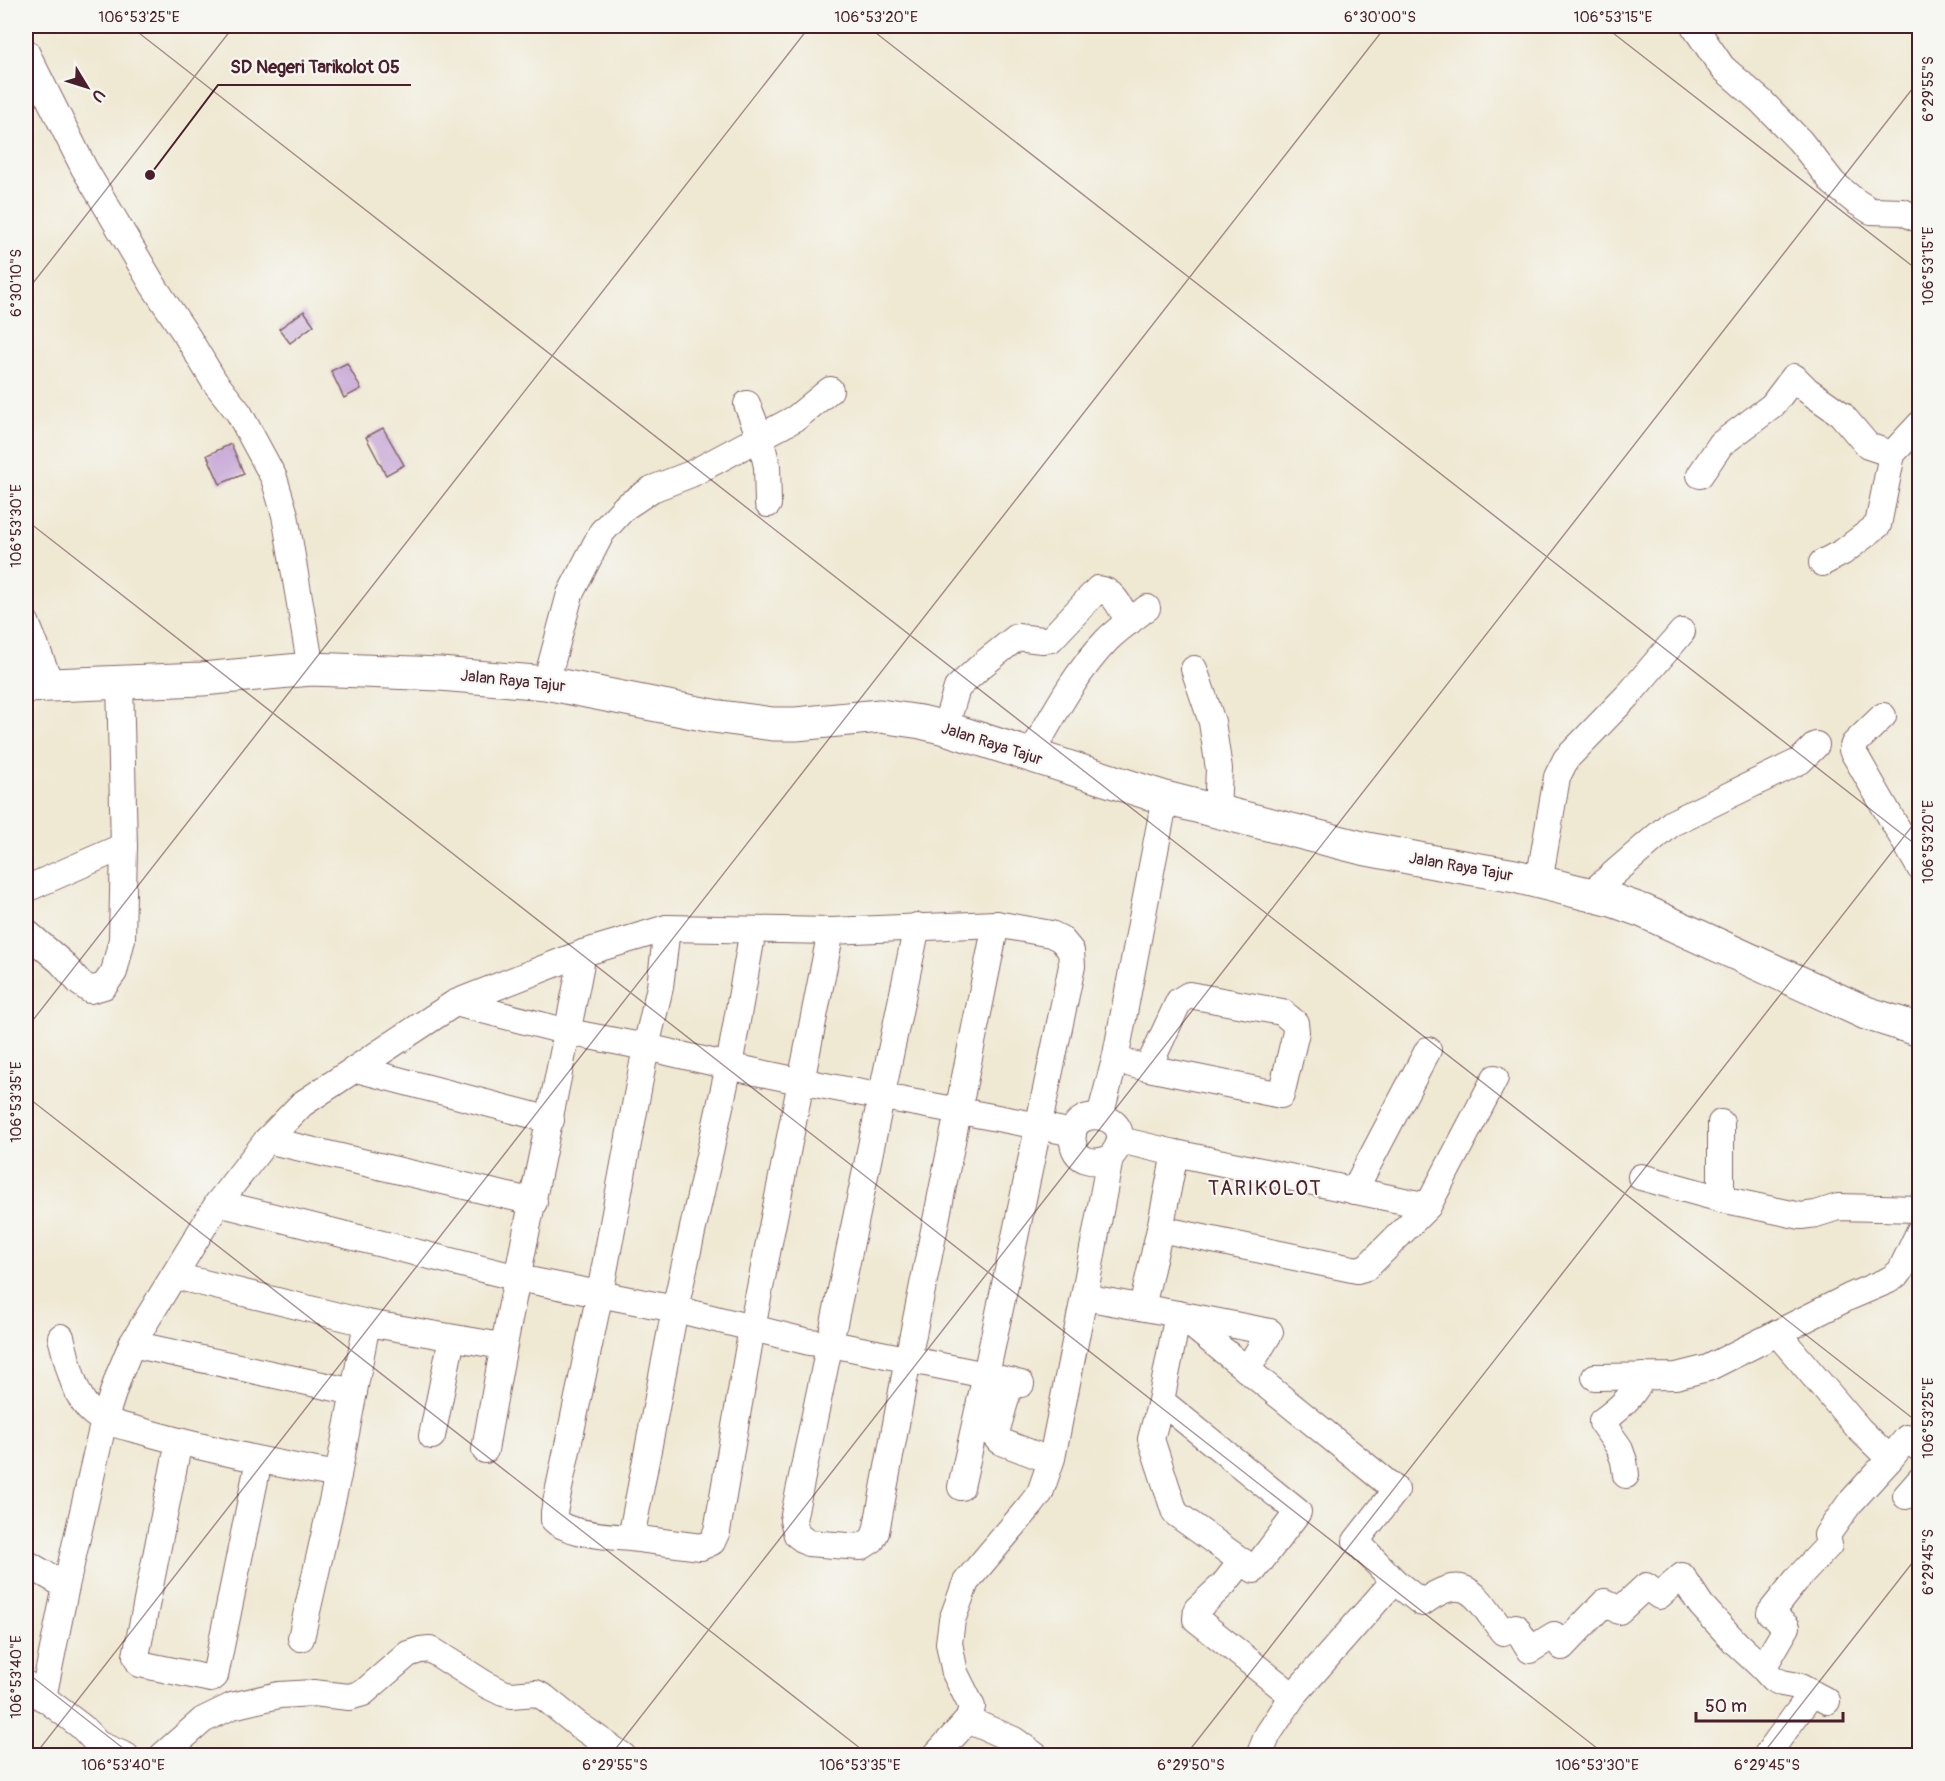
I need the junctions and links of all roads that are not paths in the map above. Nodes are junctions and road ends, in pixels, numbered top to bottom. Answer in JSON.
{"nodes":[{"id":1,"x":1694,"y":26,"type":"edge"},
{"id":2,"x":26,"y":52,"type":"edge"},
{"id":3,"x":1920,"y":220,"type":"edge"},
{"id":4,"x":830,"y":390,"type":"dead end"},
{"id":5,"x":747,"y":404,"type":"dead end"},
{"id":6,"x":1920,"y":424,"type":"edge"},
{"id":7,"x":760,"y":437,"type":"junction"},
{"id":8,"x":1892,"y":454,"type":"junction"},
{"id":9,"x":1700,"y":475,"type":"dead end"},
{"id":10,"x":768,"y":504,"type":"dead end"},
{"id":11,"x":1822,"y":563,"type":"dead end"},
{"id":12,"x":26,"y":622,"type":"edge"},
{"id":13,"x":1682,"y":632,"type":"dead end"},
{"id":14,"x":311,"y":669,"type":"junction"},
{"id":15,"x":1194,"y":669,"type":"dead end"},
{"id":16,"x":120,"y":682,"type":"junction"},
{"id":17,"x":546,"y":683,"type":"junction"},
{"id":18,"x":38,"y":685,"type":"edge"},
{"id":19,"x":1883,"y":716,"type":"dead end"},
{"id":20,"x":945,"y":728,"type":"junction"},
{"id":21,"x":1816,"y":745,"type":"dead end"},
{"id":22,"x":1030,"y":756,"type":"junction"},
{"id":23,"x":1165,"y":798,"type":"junction"},
{"id":24,"x":1217,"y":811,"type":"junction"},
{"id":25,"x":124,"y":846,"type":"junction"},
{"id":26,"x":1920,"y":868,"type":"edge"},
{"id":27,"x":1539,"y":882,"type":"junction"},
{"id":28,"x":26,"y":890,"type":"edge"},
{"id":29,"x":1590,"y":894,"type":"junction"},
{"id":30,"x":996,"y":924,"type":"junction"},
{"id":31,"x":917,"y":926,"type":"junction"},
{"id":32,"x":667,"y":928,"type":"junction"},
{"id":33,"x":753,"y":930,"type":"junction"},
{"id":34,"x":831,"y":931,"type":"junction"},
{"id":35,"x":26,"y":932,"type":"edge"},
{"id":36,"x":583,"y":953,"type":"junction"},
{"id":37,"x":455,"y":1003,"type":"junction"},
{"id":38,"x":1920,"y":1030,"type":"edge"},
{"id":39,"x":568,"y":1032,"type":"junction"},
{"id":40,"x":646,"y":1047,"type":"junction"},
{"id":41,"x":1428,"y":1050,"type":"dead end"},
{"id":42,"x":1115,"y":1060,"type":"junction"},
{"id":43,"x":729,"y":1066,"type":"junction"},
{"id":44,"x":1148,"y":1068,"type":"junction"},
{"id":45,"x":356,"y":1069,"type":"junction"},
{"id":46,"x":1495,"y":1078,"type":"dead end"},
{"id":47,"x":802,"y":1083,"type":"junction"},
{"id":48,"x":883,"y":1096,"type":"junction"},
{"id":49,"x":958,"y":1112,"type":"junction"},
{"id":50,"x":1100,"y":1116,"type":"junction"},
{"id":51,"x":550,"y":1120,"type":"junction"},
{"id":52,"x":1721,"y":1123,"type":"dead end"},
{"id":53,"x":1038,"y":1125,"type":"junction"},
{"id":54,"x":1073,"y":1133,"type":"junction"},
{"id":55,"x":267,"y":1140,"type":"junction"},
{"id":56,"x":1115,"y":1149,"type":"junction"},
{"id":57,"x":1175,"y":1154,"type":"junction"},
{"id":58,"x":1641,"y":1177,"type":"dead end"},
{"id":59,"x":1354,"y":1191,"type":"junction"},
{"id":60,"x":1721,"y":1199,"type":"junction"},
{"id":61,"x":534,"y":1202,"type":"junction"},
{"id":62,"x":218,"y":1203,"type":"junction"},
{"id":63,"x":1428,"y":1206,"type":"junction"},
{"id":64,"x":1920,"y":1209,"type":"edge"},
{"id":65,"x":1160,"y":1229,"type":"junction"},
{"id":66,"x":1920,"y":1230,"type":"edge"},
{"id":67,"x":175,"y":1276,"type":"junction"},
{"id":68,"x":518,"y":1278,"type":"junction"},
{"id":69,"x":600,"y":1293,"type":"junction"},
{"id":70,"x":1084,"y":1297,"type":"junction"},
{"id":71,"x":1142,"y":1308,"type":"junction"},
{"id":72,"x":675,"y":1309,"type":"junction"},
{"id":73,"x":1178,"y":1314,"type":"junction"},
{"id":74,"x":367,"y":1323,"type":"junction"},
{"id":75,"x":752,"y":1328,"type":"junction"},
{"id":76,"x":1777,"y":1334,"type":"junction"},
{"id":77,"x":61,"y":1337,"type":"dead end"},
{"id":78,"x":452,"y":1338,"type":"junction"},
{"id":79,"x":132,"y":1344,"type":"junction"},
{"id":80,"x":831,"y":1344,"type":"junction"},
{"id":81,"x":502,"y":1346,"type":"junction"},
{"id":82,"x":909,"y":1359,"type":"junction"},
{"id":83,"x":1246,"y":1370,"type":"junction"},
{"id":84,"x":986,"y":1375,"type":"junction"},
{"id":85,"x":1643,"y":1376,"type":"junction"},
{"id":86,"x":1595,"y":1377,"type":"dead end"},
{"id":87,"x":354,"y":1392,"type":"junction"},
{"id":88,"x":1161,"y":1401,"type":"junction"},
{"id":89,"x":105,"y":1420,"type":"junction"},
{"id":90,"x":432,"y":1436,"type":"dead end"},
{"id":91,"x":178,"y":1441,"type":"junction"},
{"id":92,"x":1920,"y":1449,"type":"edge"},
{"id":93,"x":485,"y":1450,"type":"dead end"},
{"id":94,"x":1036,"y":1455,"type":"dead end"},
{"id":95,"x":1890,"y":1459,"type":"junction"},
{"id":96,"x":259,"y":1460,"type":"junction"},
{"id":97,"x":338,"y":1475,"type":"junction"},
{"id":98,"x":1626,"y":1475,"type":"dead end"},
{"id":99,"x":961,"y":1487,"type":"dead end"},
{"id":100,"x":631,"y":1538,"type":"junction"},
{"id":101,"x":1242,"y":1562,"type":"junction"},
{"id":102,"x":26,"y":1563,"type":"edge"},
{"id":103,"x":1394,"y":1581,"type":"junction"},
{"id":104,"x":66,"y":1586,"type":"junction"},
{"id":105,"x":301,"y":1638,"type":"dead end"},
{"id":106,"x":1763,"y":1668,"type":"junction"},
{"id":107,"x":34,"y":1691,"type":"edge"},
{"id":108,"x":1293,"y":1696,"type":"junction"},
{"id":109,"x":968,"y":1720,"type":"junction"},
{"id":110,"x":91,"y":1750,"type":"edge"},
{"id":111,"x":126,"y":1755,"type":"edge"},
{"id":112,"x":162,"y":1755,"type":"edge"},
{"id":113,"x":622,"y":1755,"type":"edge"},
{"id":114,"x":935,"y":1755,"type":"edge"},
{"id":115,"x":1035,"y":1755,"type":"edge"},
{"id":116,"x":1259,"y":1755,"type":"edge"},
{"id":117,"x":1766,"y":1755,"type":"edge"}],
"edges":[{"from":1,"to":3,"type":"street"},
{"from":2,"to":14,"type":"street"},
{"from":4,"to":7,"type":"street"},
{"from":5,"to":7,"type":"street"},
{"from":6,"to":8,"type":"street"},
{"from":7,"to":10,"type":"street"},
{"from":7,"to":17,"type":"street"},
{"from":8,"to":9,"type":"street"},
{"from":8,"to":11,"type":"street"},
{"from":12,"to":18,"type":"street"},
{"from":13,"to":27,"type":"street"},
{"from":14,"to":16,"type":"main road","name":"Jalan Raya Tajur"},
{"from":14,"to":17,"type":"main road","name":"Jalan Raya Tajur"},
{"from":15,"to":24,"type":"street"},
{"from":16,"to":18,"type":"main road","name":"Jalan Raya Tajur"},
{"from":16,"to":25,"type":"street"},
{"from":17,"to":20,"type":"main road","name":"Jalan Raya Tajur"},
{"from":19,"to":26,"type":"street"},
{"from":20,"to":22,"type":"main road","name":"Jalan Raya Tajur"},
{"from":20,"to":22,"type":"street"},
{"from":21,"to":29,"type":"street"},
{"from":22,"to":23,"type":"main road","name":"Jalan Raya Tajur"},
{"from":23,"to":24,"type":"main road","name":"Jalan Raya Tajur"},
{"from":23,"to":42,"type":"street"},
{"from":24,"to":27,"type":"main road","name":"Jalan Raya Tajur"},
{"from":25,"to":28,"type":"street"},
{"from":25,"to":35,"type":"street"},
{"from":27,"to":29,"type":"main road","name":"Jalan Raya Tajur"},
{"from":29,"to":38,"type":"main road","name":"Jalan Raya Tajur"},
{"from":30,"to":31,"type":"street"},
{"from":30,"to":49,"type":"street"},
{"from":30,"to":53,"type":"street"},
{"from":31,"to":34,"type":"street"},
{"from":31,"to":48,"type":"street"},
{"from":32,"to":33,"type":"street"},
{"from":32,"to":36,"type":"street"},
{"from":32,"to":40,"type":"street"},
{"from":33,"to":34,"type":"street"},
{"from":33,"to":43,"type":"street"},
{"from":34,"to":47,"type":"street"},
{"from":36,"to":37,"type":"street"},
{"from":36,"to":39,"type":"street"},
{"from":37,"to":39,"type":"street"},
{"from":37,"to":45,"type":"street"},
{"from":39,"to":40,"type":"street"},
{"from":39,"to":51,"type":"street"},
{"from":40,"to":43,"type":"street"},
{"from":40,"to":69,"type":"street"},
{"from":41,"to":59,"type":"street"},
{"from":42,"to":44,"type":"street"},
{"from":42,"to":50,"type":"street"},
{"from":43,"to":47,"type":"street"},
{"from":43,"to":72,"type":"street"},
{"from":44,"to":44,"type":"street"},
{"from":45,"to":51,"type":"street"},
{"from":45,"to":55,"type":"street"},
{"from":46,"to":63,"type":"street"},
{"from":47,"to":48,"type":"street"},
{"from":47,"to":75,"type":"street"},
{"from":48,"to":49,"type":"street"},
{"from":48,"to":80,"type":"street"},
{"from":49,"to":53,"type":"street"},
{"from":49,"to":82,"type":"street"},
{"from":50,"to":54,"type":"street"},
{"from":50,"to":56,"type":"street"},
{"from":51,"to":61,"type":"street"},
{"from":52,"to":60,"type":"street"},
{"from":53,"to":54,"type":"street"},
{"from":53,"to":84,"type":"street"},
{"from":54,"to":56,"type":"street"},
{"from":55,"to":61,"type":"street"},
{"from":55,"to":62,"type":"street"},
{"from":56,"to":57,"type":"street"},
{"from":56,"to":70,"type":"street"},
{"from":57,"to":59,"type":"street"},
{"from":57,"to":65,"type":"street"},
{"from":58,"to":60,"type":"street"},
{"from":59,"to":63,"type":"street"},
{"from":60,"to":64,"type":"street"},
{"from":61,"to":68,"type":"street"},
{"from":62,"to":67,"type":"street"},
{"from":62,"to":68,"type":"street"},
{"from":63,"to":65,"type":"street"},
{"from":65,"to":71,"type":"street"},
{"from":66,"to":76,"type":"street"},
{"from":67,"to":74,"type":"street"},
{"from":67,"to":79,"type":"street"},
{"from":68,"to":69,"type":"street"},
{"from":68,"to":81,"type":"street"},
{"from":69,"to":72,"type":"street"},
{"from":69,"to":100,"type":"street"},
{"from":70,"to":71,"type":"street"},
{"from":70,"to":109,"type":"street"},
{"from":71,"to":73,"type":"street"},
{"from":72,"to":75,"type":"street"},
{"from":72,"to":100,"type":"street"},
{"from":73,"to":83,"type":"street"},
{"from":73,"to":83,"type":"street"},
{"from":73,"to":88,"type":"street"},
{"from":74,"to":78,"type":"street"},
{"from":74,"to":87,"type":"street"},
{"from":75,"to":80,"type":"street"},
{"from":75,"to":100,"type":"street"},
{"from":76,"to":85,"type":"street"},
{"from":76,"to":95,"type":"street"},
{"from":77,"to":89,"type":"street"},
{"from":78,"to":81,"type":"street"},
{"from":78,"to":90,"type":"street"},
{"from":79,"to":87,"type":"street"},
{"from":79,"to":89,"type":"street"},
{"from":80,"to":82,"type":"street"},
{"from":80,"to":82,"type":"street"},
{"from":81,"to":93,"type":"street"},
{"from":82,"to":84,"type":"street"},
{"from":83,"to":103,"type":"street"},
{"from":84,"to":94,"type":"street"},
{"from":84,"to":99,"type":"street"},
{"from":85,"to":86,"type":"street"},
{"from":85,"to":98,"type":"street"},
{"from":87,"to":97,"type":"street"},
{"from":88,"to":101,"type":"street"},
{"from":88,"to":101,"type":"street"},
{"from":89,"to":91,"type":"street"},
{"from":89,"to":104,"type":"street"},
{"from":91,"to":96,"type":"street"},
{"from":91,"to":96,"type":"street"},
{"from":92,"to":95,"type":"street"},
{"from":95,"to":106,"type":"street"},
{"from":96,"to":97,"type":"street"},
{"from":97,"to":105,"type":"street"},
{"from":101,"to":108,"type":"street"},
{"from":102,"to":104,"type":"street"},
{"from":103,"to":106,"type":"street"},
{"from":103,"to":108,"type":"street"},
{"from":104,"to":107,"type":"street"},
{"from":106,"to":117,"type":"street"},
{"from":107,"to":110,"type":"street"},
{"from":108,"to":116,"type":"street"},
{"from":109,"to":114,"type":"street"},
{"from":109,"to":115,"type":"street"},
{"from":110,"to":111,"type":"street"},
{"from":112,"to":113,"type":"street"}]}
